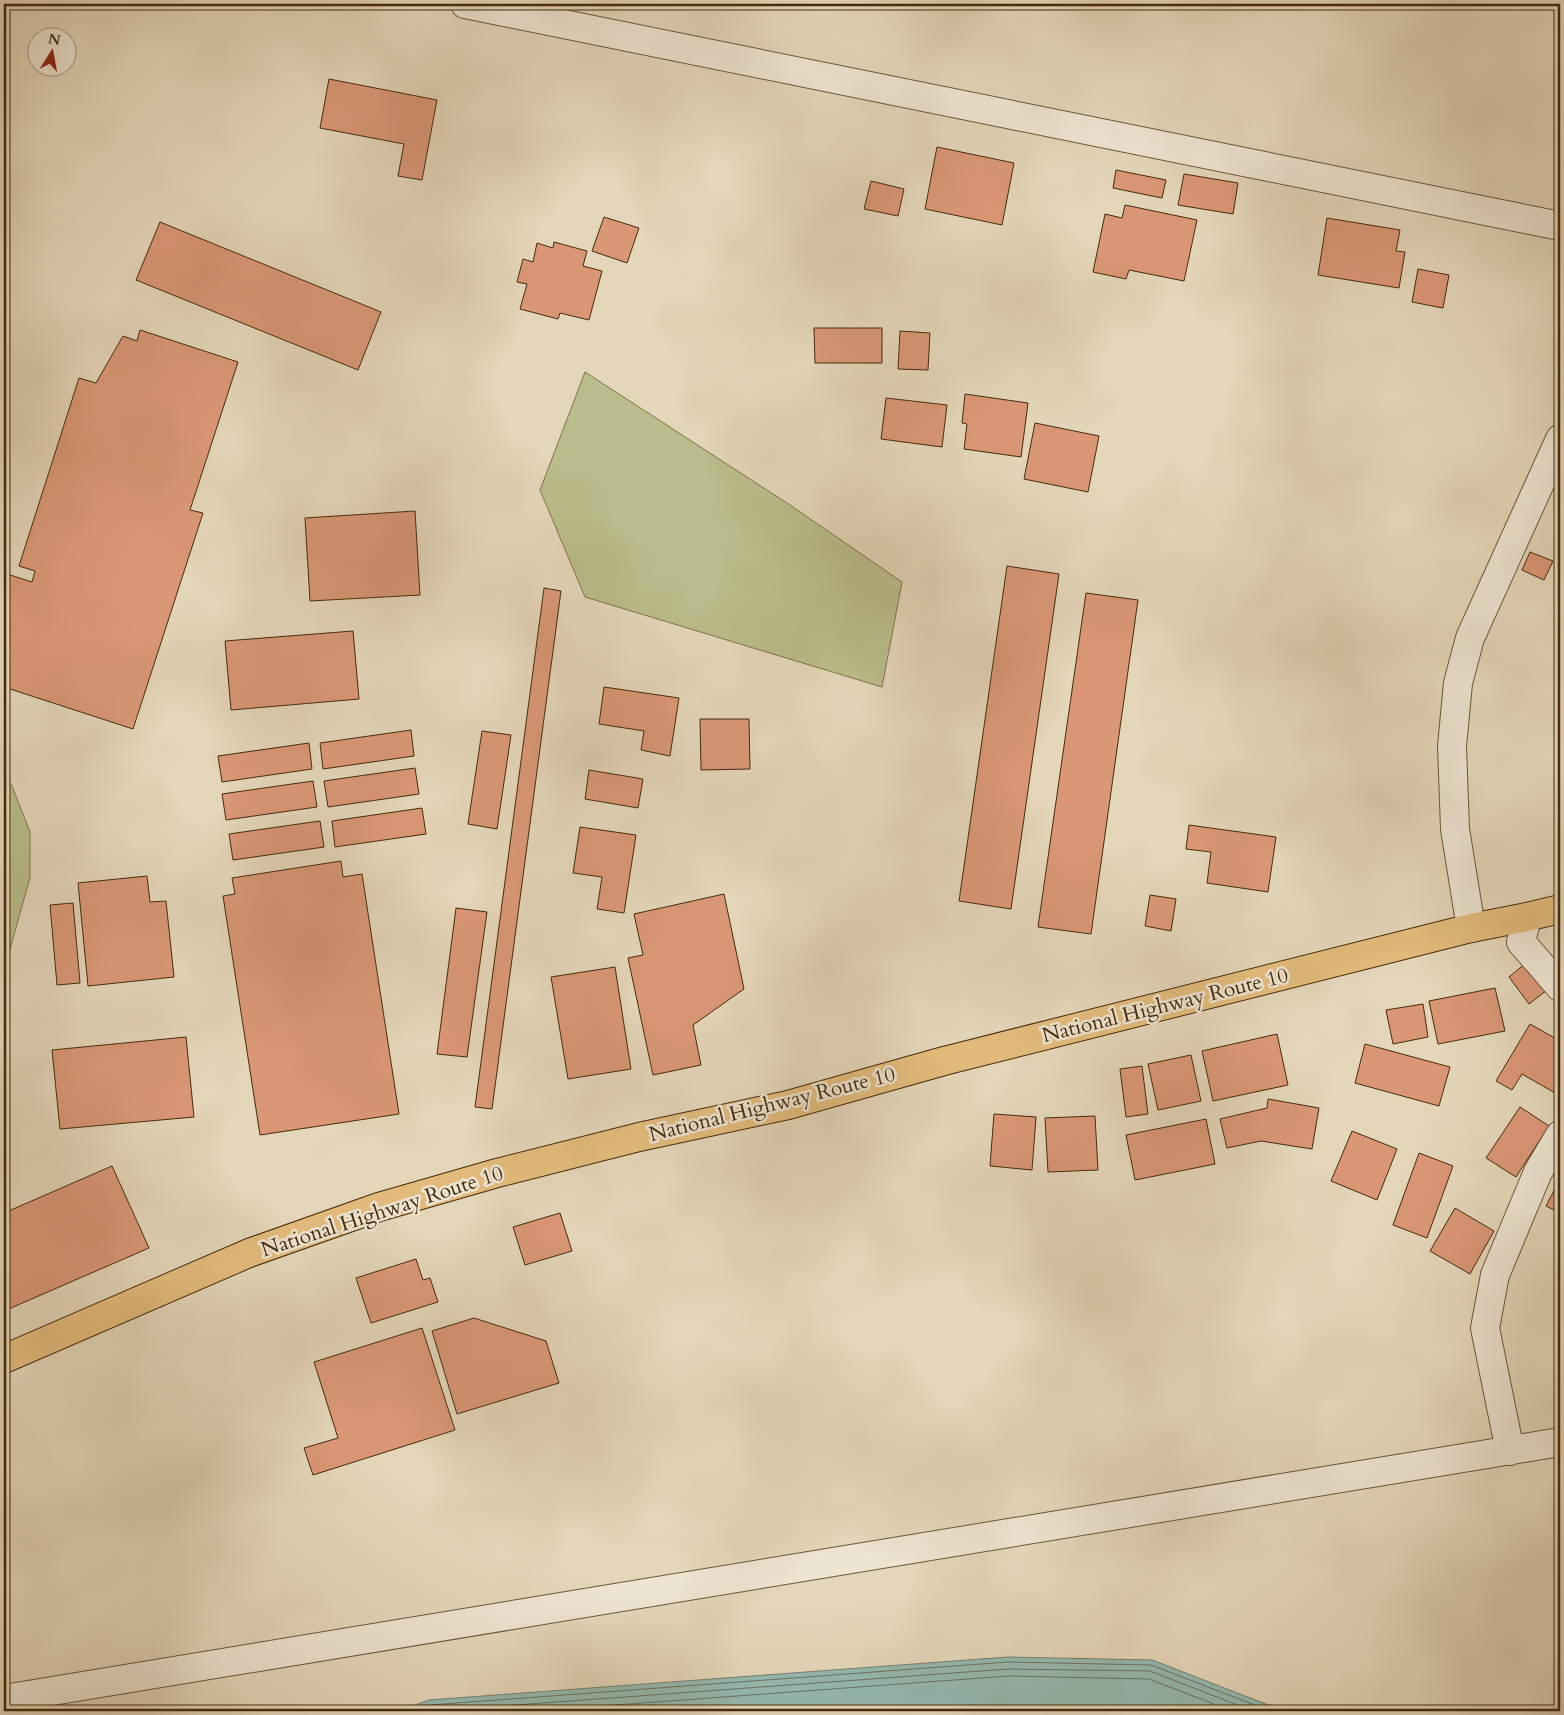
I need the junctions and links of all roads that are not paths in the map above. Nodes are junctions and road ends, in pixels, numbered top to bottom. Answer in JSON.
{"nodes":[{"id":1,"x":465,"y":4,"type":"edge"},
{"id":2,"x":1560,"y":226,"type":"edge"},
{"id":3,"x":1560,"y":439,"type":"edge"},
{"id":4,"x":1560,"y":909,"type":"edge"},
{"id":5,"x":1527,"y":917,"type":"junction"},
{"id":6,"x":1471,"y":928,"type":"junction"},
{"id":7,"x":1560,"y":987,"type":"edge"},
{"id":8,"x":1560,"y":1135,"type":"edge"},
{"id":9,"x":4,"y":1359,"type":"edge"},
{"id":10,"x":1560,"y":1442,"type":"edge"},
{"id":11,"x":1510,"y":1451,"type":"junction"},
{"id":12,"x":4,"y":1699,"type":"edge"}],
"edges":[{"from":1,"to":2,"type":"street"},
{"from":3,"to":6,"type":"street"},
{"from":4,"to":5,"type":"highway","name":"National Highway Route 10"},
{"from":5,"to":6,"type":"highway","name":"National Highway Route 10"},
{"from":5,"to":7,"type":"street"},
{"from":6,"to":9,"type":"highway","name":"National Highway Route 10"},
{"from":8,"to":11,"type":"street"},
{"from":10,"to":11,"type":"street"},
{"from":11,"to":12,"type":"street"}]}
